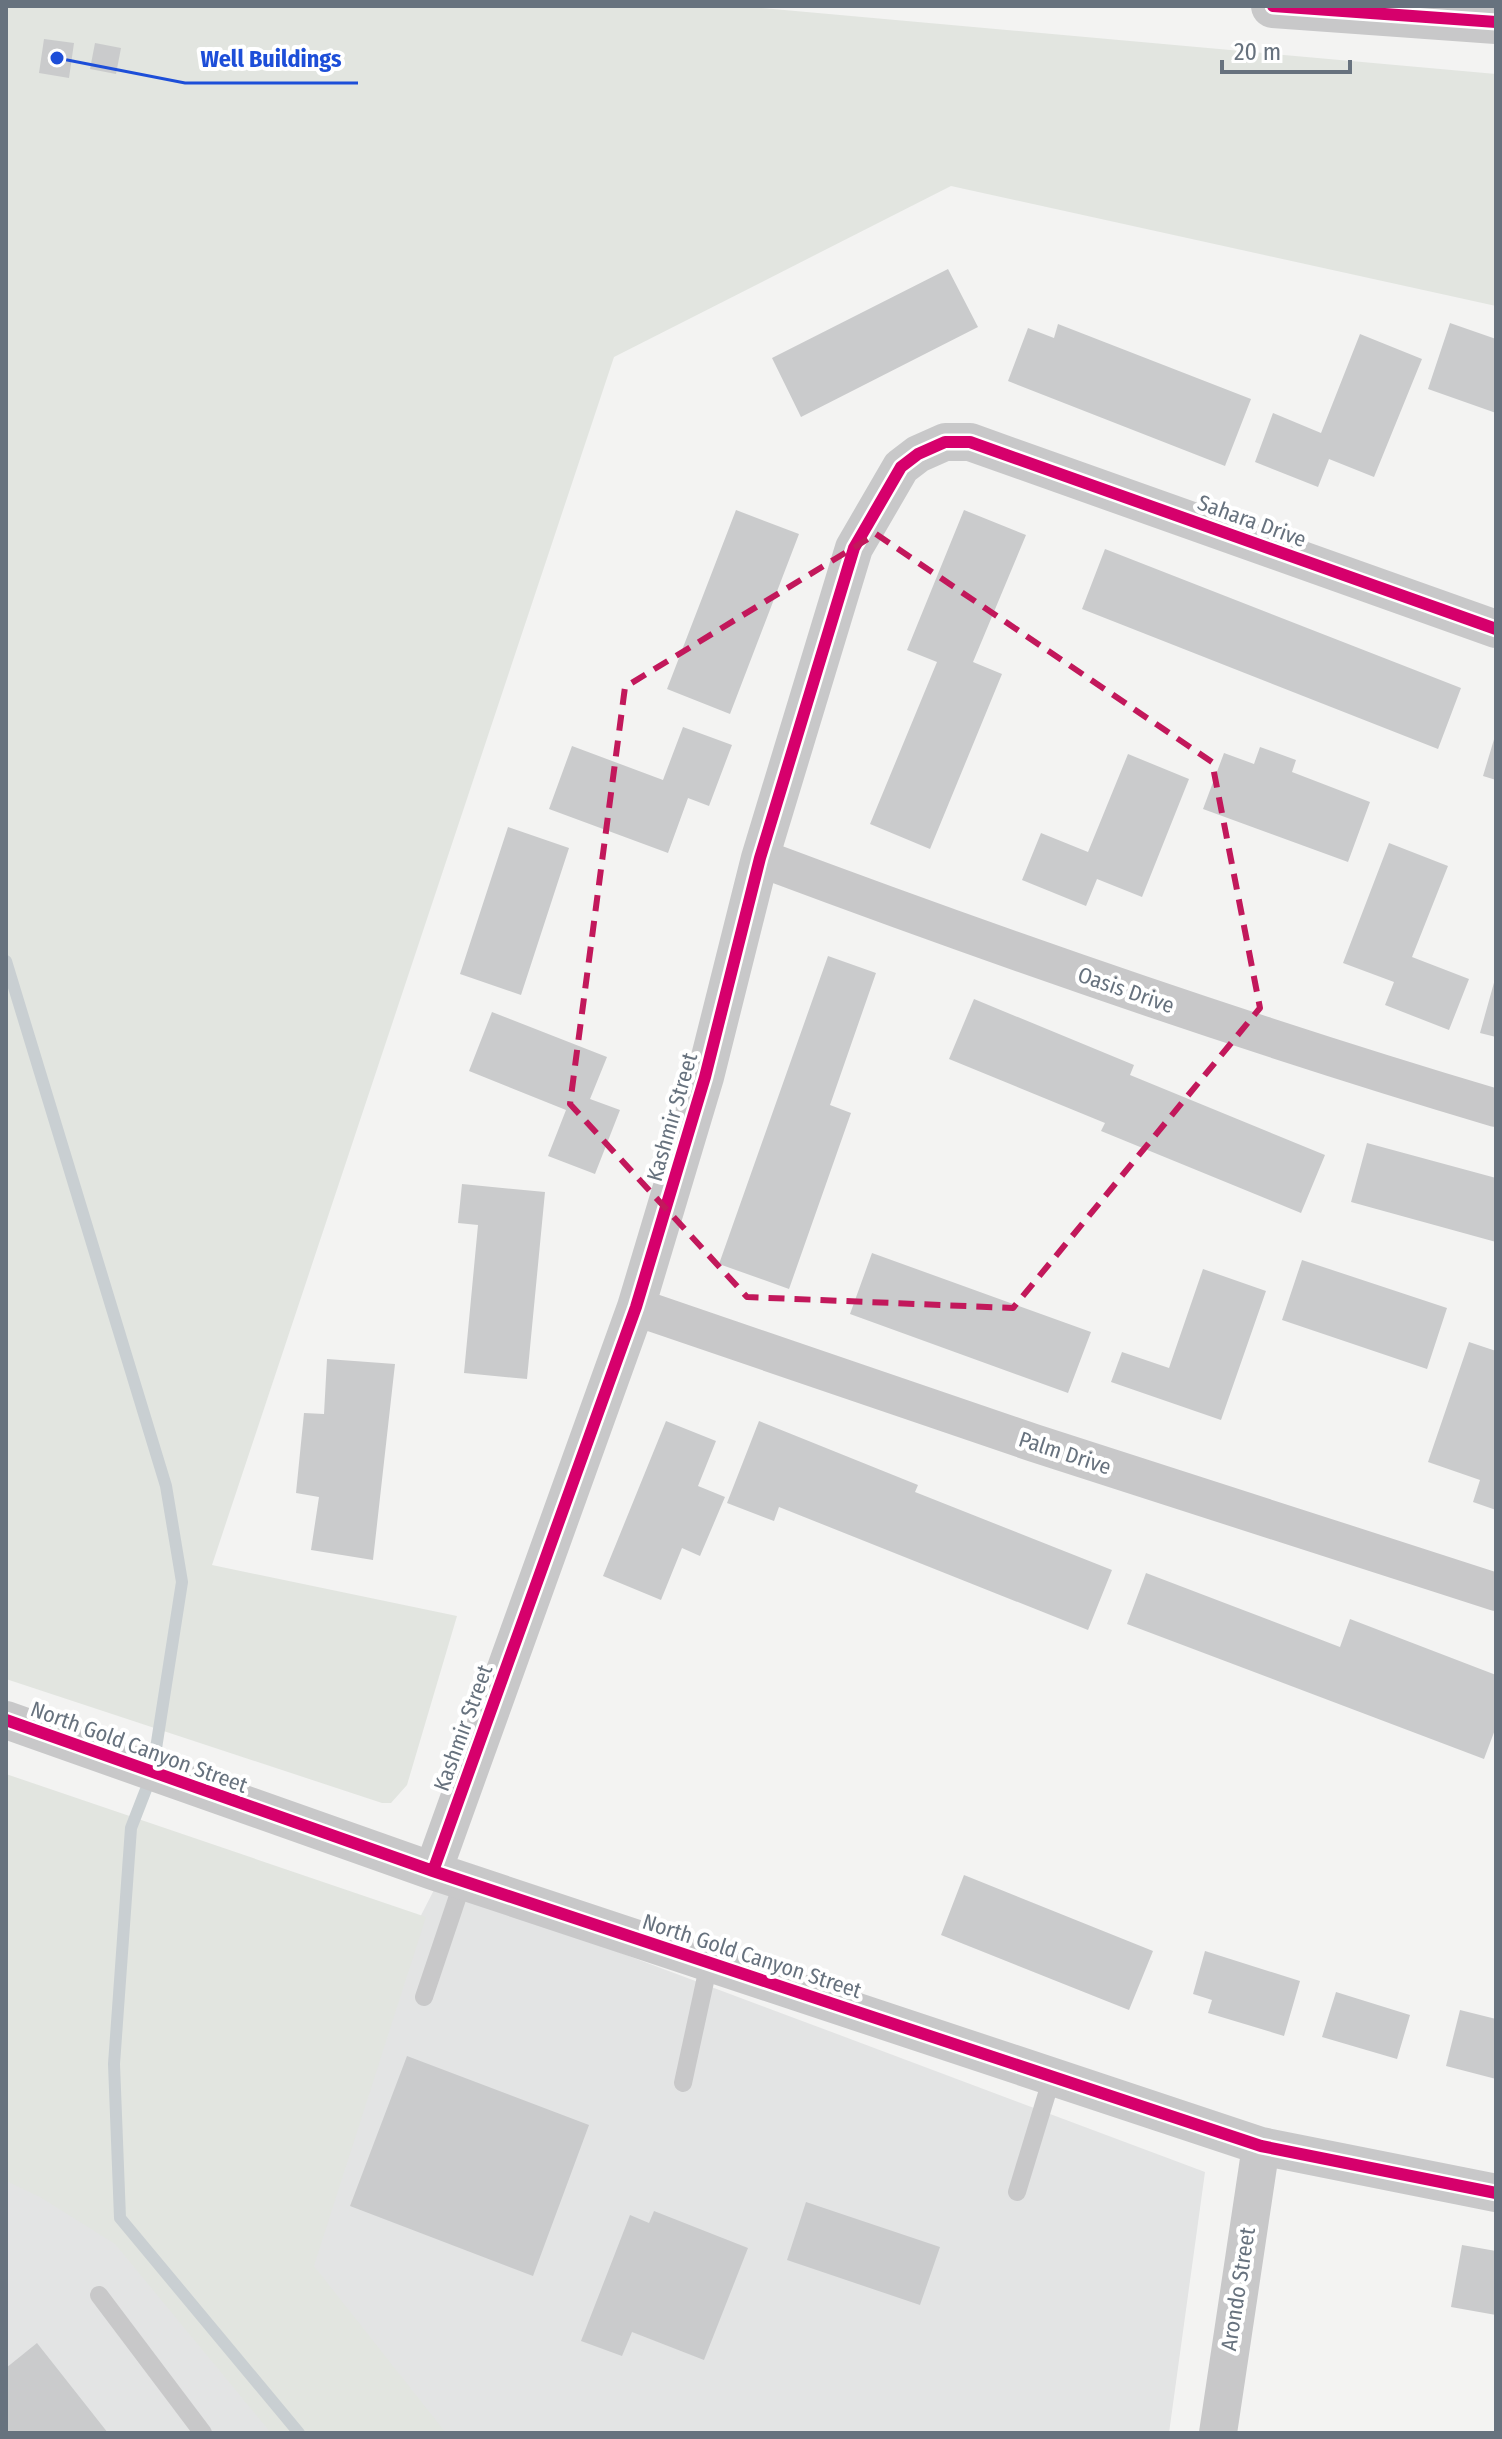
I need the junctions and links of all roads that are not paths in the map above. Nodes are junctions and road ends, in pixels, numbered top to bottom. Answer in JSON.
{"nodes":[{"id":1,"x":1273,"y":6,"type":"edge"},
{"id":2,"x":1496,"y":22,"type":"edge"},
{"id":3,"x":995,"y":450,"type":"joint"},
{"id":4,"x":1496,"y":629,"type":"edge"},
{"id":5,"x":760,"y":858,"type":"junction"},
{"id":6,"x":1496,"y":1108,"type":"edge"},
{"id":7,"x":636,"y":1307,"type":"junction"},
{"id":8,"x":1496,"y":1592,"type":"edge"},
{"id":9,"x":6,"y":1720,"type":"edge"},
{"id":10,"x":448,"y":1876,"type":"junction"},
{"id":11,"x":709,"y":1963,"type":"junction"},
{"id":12,"x":424,"y":1997,"type":"dead end"},
{"id":13,"x":1052,"y":2077,"type":"junction"},
{"id":14,"x":683,"y":2083,"type":"dead end"},
{"id":15,"x":1261,"y":2146,"type":"junction"},
{"id":16,"x":1017,"y":2192,"type":"dead end"},
{"id":17,"x":1496,"y":2193,"type":"edge"},
{"id":18,"x":99,"y":2295,"type":"dead end"},
{"id":19,"x":203,"y":2433,"type":"edge"},
{"id":20,"x":1218,"y":2433,"type":"edge"}],
"edges":[{"from":1,"to":2,"type":"street"},
{"from":3,"to":4,"type":"street","name":"Sahara Drive"},
{"from":3,"to":5,"type":"street","name":"Kashmir Street"},
{"from":5,"to":6,"type":"street","name":"Oasis Drive"},
{"from":5,"to":7,"type":"street","name":"Kashmir Street"},
{"from":7,"to":8,"type":"street","name":"Palm Drive"},
{"from":7,"to":10,"type":"street","name":"Kashmir Street"},
{"from":9,"to":10,"type":"street","name":"North Gold Canyon Street"},
{"from":10,"to":11,"type":"street","name":"North Gold Canyon Street"},
{"from":10,"to":12,"type":"lane"},
{"from":11,"to":13,"type":"street","name":"North Gold Canyon Street"},
{"from":11,"to":14,"type":"lane"},
{"from":13,"to":15,"type":"street","name":"North Gold Canyon Street"},
{"from":13,"to":16,"type":"lane"},
{"from":15,"to":17,"type":"street","name":"North Gold Canyon Street"},
{"from":15,"to":20,"type":"street","name":"Arondo Street"},
{"from":18,"to":19,"type":"lane"}]}
